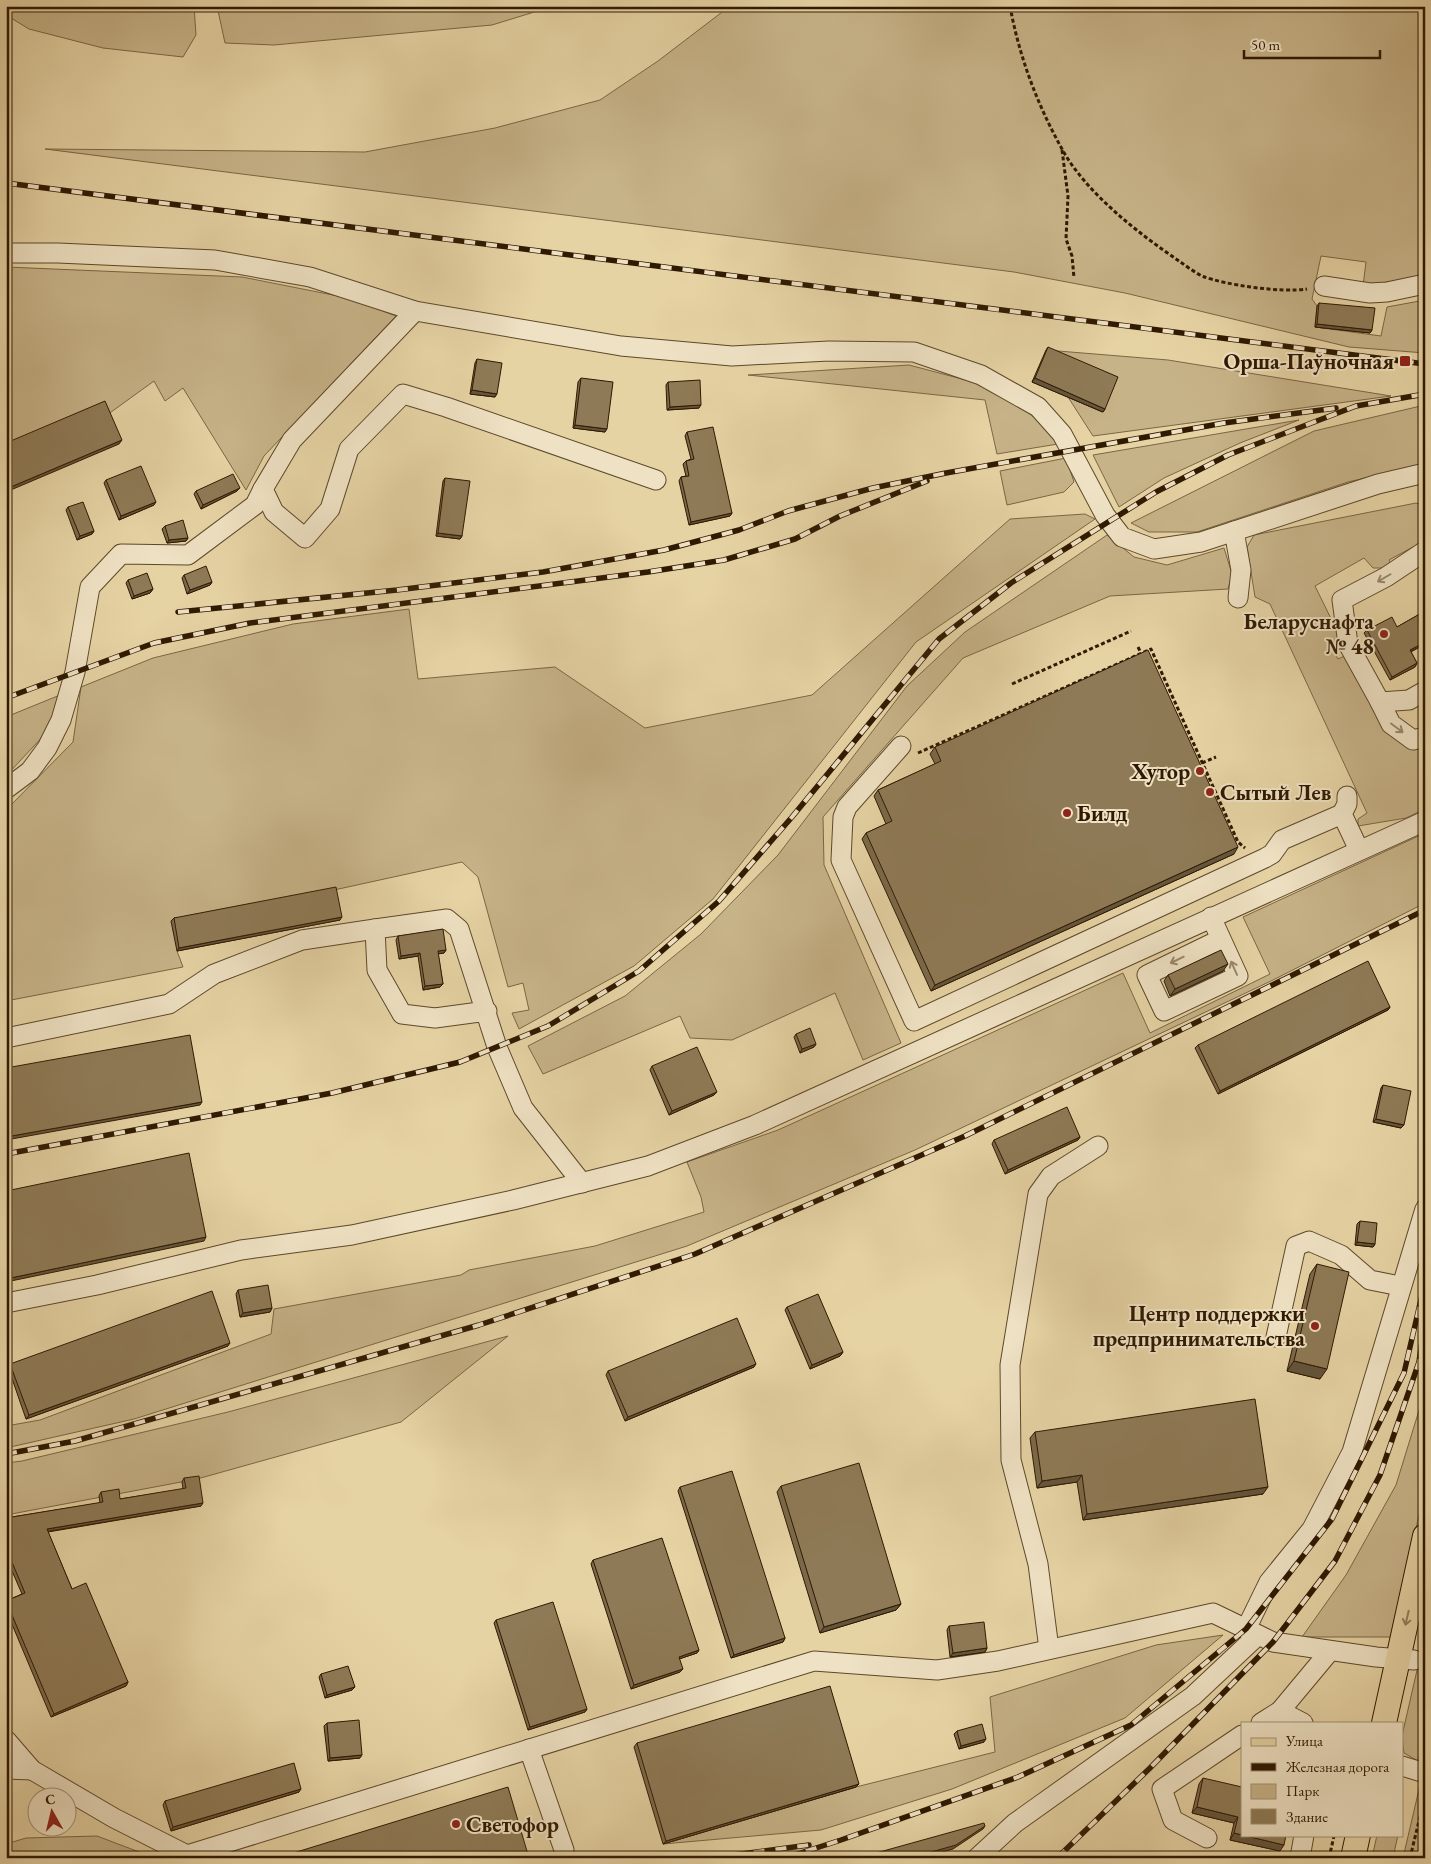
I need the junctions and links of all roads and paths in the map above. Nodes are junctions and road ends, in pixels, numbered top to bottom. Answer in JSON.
{"nodes":[{"id":1,"x":1010,"y":6,"type":"edge"},
{"id":2,"x":1062,"y":150,"type":"junction"},
{"id":3,"x":6,"y":253,"type":"edge"},
{"id":4,"x":1074,"y":278,"type":"dead end"},
{"id":5,"x":1425,"y":284,"type":"edge"},
{"id":6,"x":1324,"y":286,"type":"joint"},
{"id":7,"x":415,"y":310,"type":"junction"},
{"id":8,"x":1425,"y":473,"type":"edge"},
{"id":9,"x":656,"y":480,"type":"dead end"},
{"id":10,"x":263,"y":489,"type":"junction"},
{"id":11,"x":1234,"y":531,"type":"junction"},
{"id":12,"x":1425,"y":551,"type":"edge"},
{"id":13,"x":1238,"y":598,"type":"dead end"},
{"id":14,"x":1131,"y":631,"type":"dead end"},
{"id":15,"x":1138,"y":647,"type":"dead end"},
{"id":16,"x":1141,"y":653,"type":"junction"},
{"id":17,"x":1012,"y":684,"type":"dead end"},
{"id":18,"x":1425,"y":691,"type":"edge"},
{"id":19,"x":1020,"y":701,"type":"dead end"},
{"id":20,"x":1380,"y":702,"type":"junction"},
{"id":21,"x":1022,"y":706,"type":"junction"},
{"id":22,"x":1425,"y":736,"type":"edge"},
{"id":23,"x":908,"y":750,"type":"joint"},
{"id":24,"x":1216,"y":757,"type":"dead end"},
{"id":25,"x":1202,"y":763,"type":"junction"},
{"id":26,"x":6,"y":789,"type":"edge"},
{"id":27,"x":1425,"y":821,"type":"edge"},
{"id":28,"x":1232,"y":828,"type":"junction"},
{"id":29,"x":1224,"y":832,"type":"edge"},
{"id":30,"x":1238,"y":842,"type":"junction"},
{"id":31,"x":1230,"y":845,"type":"edge"},
{"id":32,"x":1359,"y":850,"type":"junction"},
{"id":33,"x":1249,"y":851,"type":"dead end"},
{"id":34,"x":1211,"y":917,"type":"junction"},
{"id":35,"x":375,"y":929,"type":"junction"},
{"id":36,"x":1221,"y":939,"type":"junction"},
{"id":37,"x":487,"y":1011,"type":"junction"},
{"id":38,"x":914,"y":1021,"type":"junction"},
{"id":39,"x":6,"y":1038,"type":"edge"},
{"id":40,"x":925,"y":1048,"type":"junction"},
{"id":41,"x":1098,"y":1146,"type":"dead end"},
{"id":42,"x":582,"y":1183,"type":"junction"},
{"id":43,"x":1425,"y":1209,"type":"edge"},
{"id":44,"x":1400,"y":1286,"type":"junction"},
{"id":45,"x":6,"y":1303,"type":"edge"},
{"id":46,"x":1276,"y":1337,"type":"dead end"},
{"id":47,"x":1425,"y":1536,"type":"edge"},
{"id":48,"x":1425,"y":1612,"type":"edge"},
{"id":49,"x":1252,"y":1632,"type":"junction"},
{"id":50,"x":1049,"y":1650,"type":"junction"},
{"id":51,"x":1330,"y":1650,"type":"junction"},
{"id":52,"x":1406,"y":1660,"type":"junction"},
{"id":53,"x":1280,"y":1711,"type":"junction"},
{"id":54,"x":1263,"y":1722,"type":"edge"},
{"id":55,"x":1301,"y":1722,"type":"edge"},
{"id":56,"x":1384,"y":1722,"type":"edge"},
{"id":57,"x":1400,"y":1722,"type":"edge"},
{"id":58,"x":1241,"y":1736,"type":"edge"},
{"id":59,"x":6,"y":1740,"type":"edge"},
{"id":60,"x":529,"y":1749,"type":"junction"},
{"id":61,"x":1404,"y":1767,"type":"edge"},
{"id":62,"x":6,"y":1769,"type":"edge"},
{"id":63,"x":32,"y":1770,"type":"junction"},
{"id":64,"x":1425,"y":1773,"type":"edge"},
{"id":65,"x":1425,"y":1796,"type":"edge"},
{"id":66,"x":1304,"y":1836,"type":"edge"},
{"id":67,"x":1335,"y":1836,"type":"edge"},
{"id":68,"x":1358,"y":1836,"type":"edge"},
{"id":69,"x":1374,"y":1836,"type":"edge"},
{"id":70,"x":1207,"y":1838,"type":"dead end"},
{"id":71,"x":564,"y":1850,"type":"dead end"},
{"id":72,"x":187,"y":1856,"type":"edge"},
{"id":73,"x":977,"y":1858,"type":"edge"},
{"id":74,"x":1300,"y":1858,"type":"edge"},
{"id":75,"x":1330,"y":1858,"type":"edge"},
{"id":76,"x":1353,"y":1858,"type":"edge"},
{"id":77,"x":1369,"y":1858,"type":"edge"},
{"id":78,"x":1410,"y":1858,"type":"edge"}],
"edges":[{"from":1,"to":2,"type":"path"},
{"from":2,"to":4,"type":"path"},
{"from":2,"to":6,"type":"path"},
{"from":3,"to":7,"type":"lane"},
{"from":5,"to":6,"type":"lane"},
{"from":7,"to":10,"type":"lane"},
{"from":7,"to":11,"type":"lane"},
{"from":8,"to":11,"type":"lane"},
{"from":9,"to":10,"type":"lane"},
{"from":10,"to":26,"type":"lane"},
{"from":11,"to":13,"type":"lane"},
{"from":12,"to":20,"type":"lane","one_way":true},
{"from":14,"to":17,"type":"path"},
{"from":15,"to":16,"type":"path"},
{"from":16,"to":21,"type":"path"},
{"from":16,"to":25,"type":"path"},
{"from":18,"to":20,"type":"lane"},
{"from":19,"to":21,"type":"path"},
{"from":20,"to":22,"type":"lane","one_way":true},
{"from":21,"to":23,"type":"path"},
{"from":23,"to":38,"type":"lane"},
{"from":24,"to":25,"type":"path"},
{"from":25,"to":28,"type":"path"},
{"from":27,"to":32,"type":"lane"},
{"from":28,"to":29,"type":"path"},
{"from":28,"to":30,"type":"path"},
{"from":30,"to":31,"type":"path"},
{"from":30,"to":33,"type":"path"},
{"from":32,"to":34,"type":"lane"},
{"from":32,"to":38,"type":"lane"},
{"from":34,"to":36,"type":"lane"},
{"from":34,"to":40,"type":"lane"},
{"from":35,"to":37,"type":"lane"},
{"from":35,"to":37,"type":"lane"},
{"from":35,"to":39,"type":"lane"},
{"from":36,"to":36,"type":"lane","one_way":true},
{"from":37,"to":42,"type":"lane"},
{"from":38,"to":40,"type":"lane"},
{"from":40,"to":42,"type":"lane"},
{"from":41,"to":50,"type":"lane"},
{"from":42,"to":45,"type":"lane"},
{"from":43,"to":44,"type":"lane"},
{"from":44,"to":46,"type":"lane"},
{"from":44,"to":49,"type":"lane"},
{"from":47,"to":52,"type":"main road","one_way":true},
{"from":48,"to":52,"type":"main road"},
{"from":49,"to":50,"type":"lane"},
{"from":49,"to":51,"type":"lane"},
{"from":49,"to":73,"type":"lane"},
{"from":50,"to":60,"type":"lane"},
{"from":51,"to":52,"type":"lane"},
{"from":51,"to":53,"type":"lane"},
{"from":52,"to":56,"type":"main road"},
{"from":52,"to":57,"type":"main road"},
{"from":53,"to":54,"type":"lane"},
{"from":53,"to":55,"type":"lane"},
{"from":58,"to":70,"type":"lane"},
{"from":59,"to":63,"type":"lane"},
{"from":60,"to":71,"type":"lane"},
{"from":60,"to":72,"type":"lane"},
{"from":61,"to":64,"type":"lane"},
{"from":62,"to":63,"type":"lane"},
{"from":63,"to":72,"type":"lane"},
{"from":65,"to":78,"type":"path"},
{"from":66,"to":74,"type":"lane"},
{"from":67,"to":75,"type":"path"},
{"from":68,"to":76,"type":"main road"},
{"from":69,"to":77,"type":"main road"}]}
